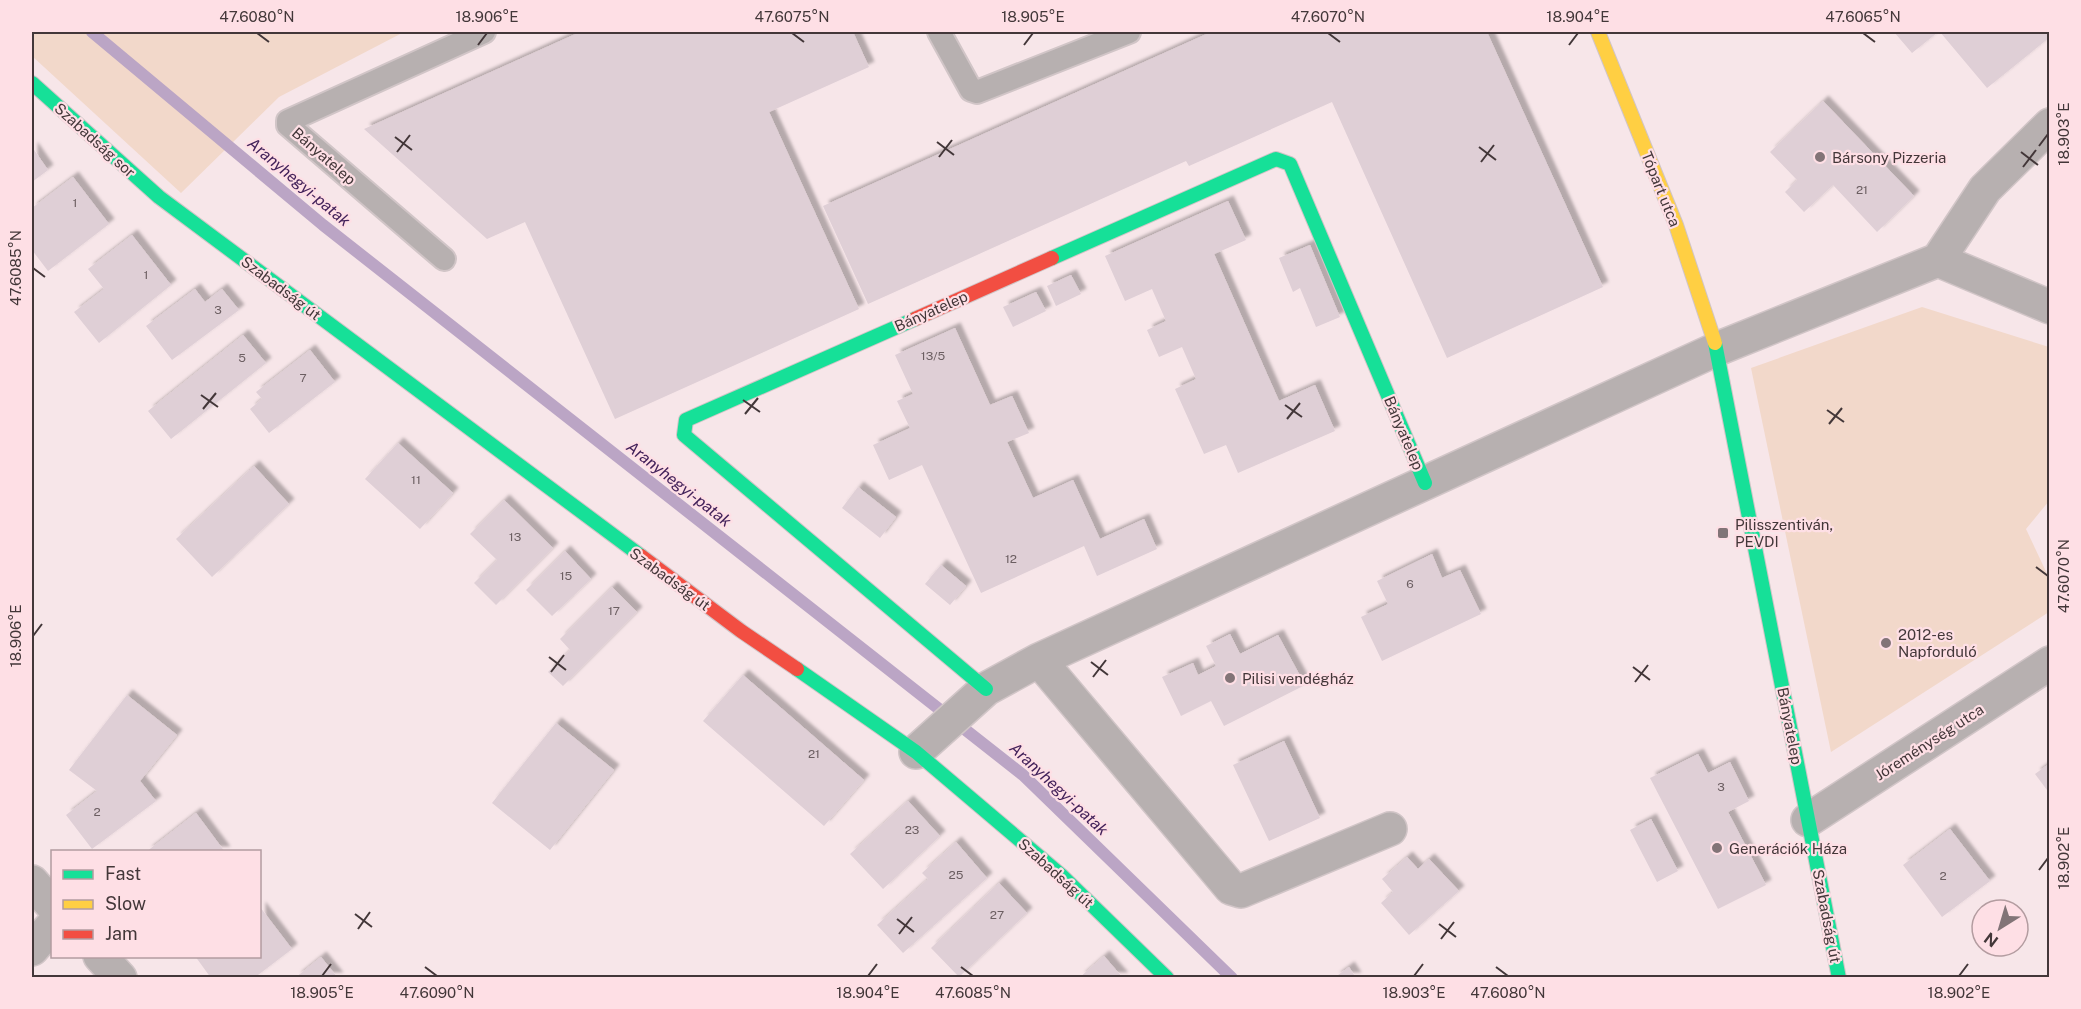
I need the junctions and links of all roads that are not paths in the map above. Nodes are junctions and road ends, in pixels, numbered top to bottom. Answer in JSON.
{"nodes":[{"id":1,"x":484,"y":32,"type":"edge"},
{"id":2,"x":939,"y":32,"type":"edge"},
{"id":3,"x":1129,"y":32,"type":"edge"},
{"id":4,"x":1603,"y":34,"type":"edge"},
{"id":5,"x":32,"y":83,"type":"edge"},
{"id":6,"x":2049,"y":125,"type":"edge"},
{"id":7,"x":159,"y":197,"type":"joint"},
{"id":8,"x":444,"y":259,"type":"dead end"},
{"id":9,"x":1938,"y":260,"type":"junction"},
{"id":10,"x":2049,"y":307,"type":"edge"},
{"id":11,"x":1717,"y":349,"type":"junction"},
{"id":12,"x":1425,"y":483,"type":"junction"},
{"id":13,"x":1040,"y":660,"type":"junction"},
{"id":14,"x":2049,"y":663,"type":"edge"},
{"id":15,"x":979,"y":694,"type":"junction"},
{"id":16,"x":920,"y":749,"type":"junction"},
{"id":17,"x":1808,"y":820,"type":"junction"},
{"id":18,"x":1390,"y":829,"type":"dead end"},
{"id":19,"x":32,"y":882,"type":"edge"},
{"id":20,"x":51,"y":904,"type":"edge"},
{"id":21,"x":51,"y":927,"type":"edge"},
{"id":22,"x":32,"y":949,"type":"edge"},
{"id":23,"x":101,"y":958,"type":"edge"},
{"id":24,"x":120,"y":978,"type":"edge"},
{"id":25,"x":1167,"y":978,"type":"edge"},
{"id":26,"x":1839,"y":978,"type":"edge"}],
"edges":[{"from":1,"to":8,"type":"lane","name":"Bányatelep"},
{"from":2,"to":3,"type":"lane"},
{"from":4,"to":11,"type":"street","name":"Tópart utca"},
{"from":5,"to":7,"type":"street","name":"Szabadság sor"},
{"from":6,"to":9,"type":"street"},
{"from":7,"to":16,"type":"street","name":"Szabadság út"},
{"from":9,"to":10,"type":"street"},
{"from":9,"to":11,"type":"street","name":"Bányatelep"},
{"from":11,"to":12,"type":"street","name":"Bányatelep"},
{"from":11,"to":17,"type":"street","name":"Bányatelep"},
{"from":12,"to":13,"type":"street","name":"Bányatelep"},
{"from":12,"to":15,"type":"street","name":"Bányatelep"},
{"from":13,"to":15,"type":"street","name":"Bányatelep"},
{"from":13,"to":18,"type":"street"},
{"from":14,"to":17,"type":"street","name":"Jóreménység utca"},
{"from":15,"to":16,"type":"street"},
{"from":16,"to":25,"type":"street","name":"Szabadság út"},
{"from":17,"to":26,"type":"street","name":"Szabadság út"},
{"from":19,"to":20,"type":"street"},
{"from":21,"to":22,"type":"street"},
{"from":23,"to":24,"type":"street"}]}
